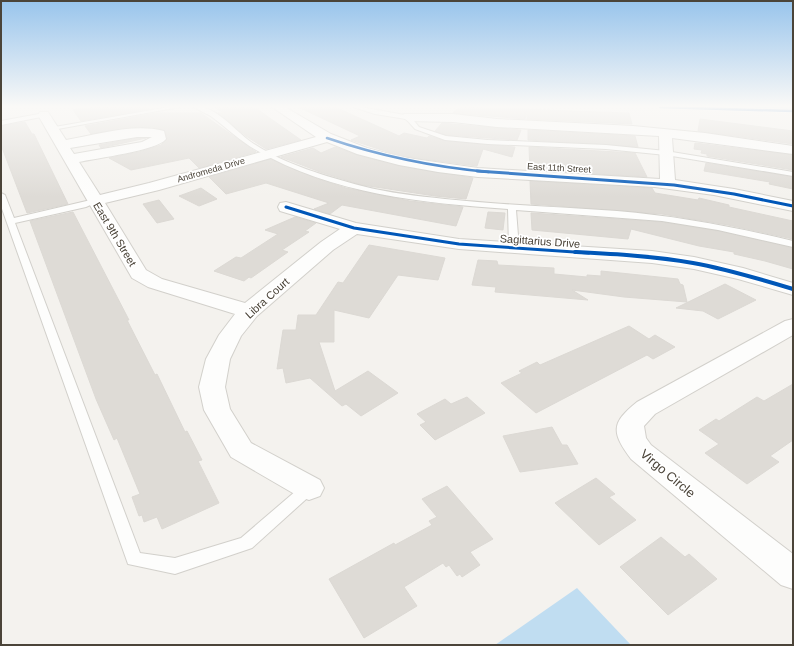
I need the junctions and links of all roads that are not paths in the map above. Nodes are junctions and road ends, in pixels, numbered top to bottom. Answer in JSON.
{"nodes":[{"id":1,"x":57,"y":137,"type":"edge"},
{"id":2,"x":117,"y":137,"type":"edge"},
{"id":3,"x":159,"y":137,"type":"edge"},
{"id":4,"x":240,"y":137,"type":"edge"},
{"id":5,"x":443,"y":137,"type":"edge"},
{"id":6,"x":664,"y":137,"type":"edge"},
{"id":7,"x":712,"y":137,"type":"edge"},
{"id":8,"x":327,"y":138,"type":"joint"},
{"id":9,"x":793,"y":150,"type":"edge"},
{"id":10,"x":66,"y":152,"type":"junction"},
{"id":11,"x":666,"y":153,"type":"junction"},
{"id":12,"x":268,"y":154,"type":"junction"},
{"id":13,"x":793,"y":174,"type":"edge"},
{"id":14,"x":668,"y":184,"type":"junction"},
{"id":15,"x":1,"y":195,"type":"edge"},
{"id":16,"x":95,"y":201,"type":"junction"},
{"id":17,"x":793,"y":206,"type":"edge"},
{"id":18,"x":286,"y":207,"type":"dead end"},
{"id":19,"x":512,"y":208,"type":"junction"},
{"id":20,"x":11,"y":221,"type":"junction"},
{"id":21,"x":354,"y":228,"type":"junction"},
{"id":22,"x":793,"y":244,"type":"edge"},
{"id":23,"x":514,"y":248,"type":"junction"},
{"id":24,"x":793,"y":289,"type":"edge"},
{"id":25,"x":250,"y":311,"type":"junction"},
{"id":26,"x":793,"y":326,"type":"edge"},
{"id":27,"x":309,"y":488,"type":"joint"},
{"id":28,"x":793,"y":574,"type":"edge"}],
"edges":[{"from":1,"to":10,"type":"street","name":"East 9th Street"},
{"from":2,"to":10,"type":"street"},
{"from":3,"to":10,"type":"street"},
{"from":4,"to":12,"type":"lane"},
{"from":5,"to":11,"type":"lane"},
{"from":6,"to":11,"type":"street"},
{"from":7,"to":9,"type":"street"},
{"from":8,"to":12,"type":"street","name":"Andromeda Drive"},
{"from":8,"to":14,"type":"street","name":"East 11th Street"},
{"from":10,"to":16,"type":"street","name":"East 9th Street"},
{"from":11,"to":13,"type":"lane"},
{"from":11,"to":14,"type":"street"},
{"from":12,"to":16,"type":"street","name":"Andromeda Drive"},
{"from":12,"to":19,"type":"lane"},
{"from":14,"to":17,"type":"street","name":"East 11th Street"},
{"from":15,"to":20,"type":"lane"},
{"from":16,"to":20,"type":"lane"},
{"from":16,"to":25,"type":"street","name":"East 9th Street"},
{"from":18,"to":21,"type":"street","name":"Sagittarius Drive"},
{"from":19,"to":22,"type":"lane"},
{"from":19,"to":23,"type":"lane"},
{"from":20,"to":27,"type":"lane"},
{"from":21,"to":23,"type":"street","name":"Sagittarius Drive"},
{"from":21,"to":25,"type":"street","name":"Libra Court"},
{"from":23,"to":24,"type":"street","name":"Sagittarius Drive"},
{"from":25,"to":27,"type":"street","name":"Libra Court"},
{"from":26,"to":28,"type":"street","name":"Virgo Circle"}]}
